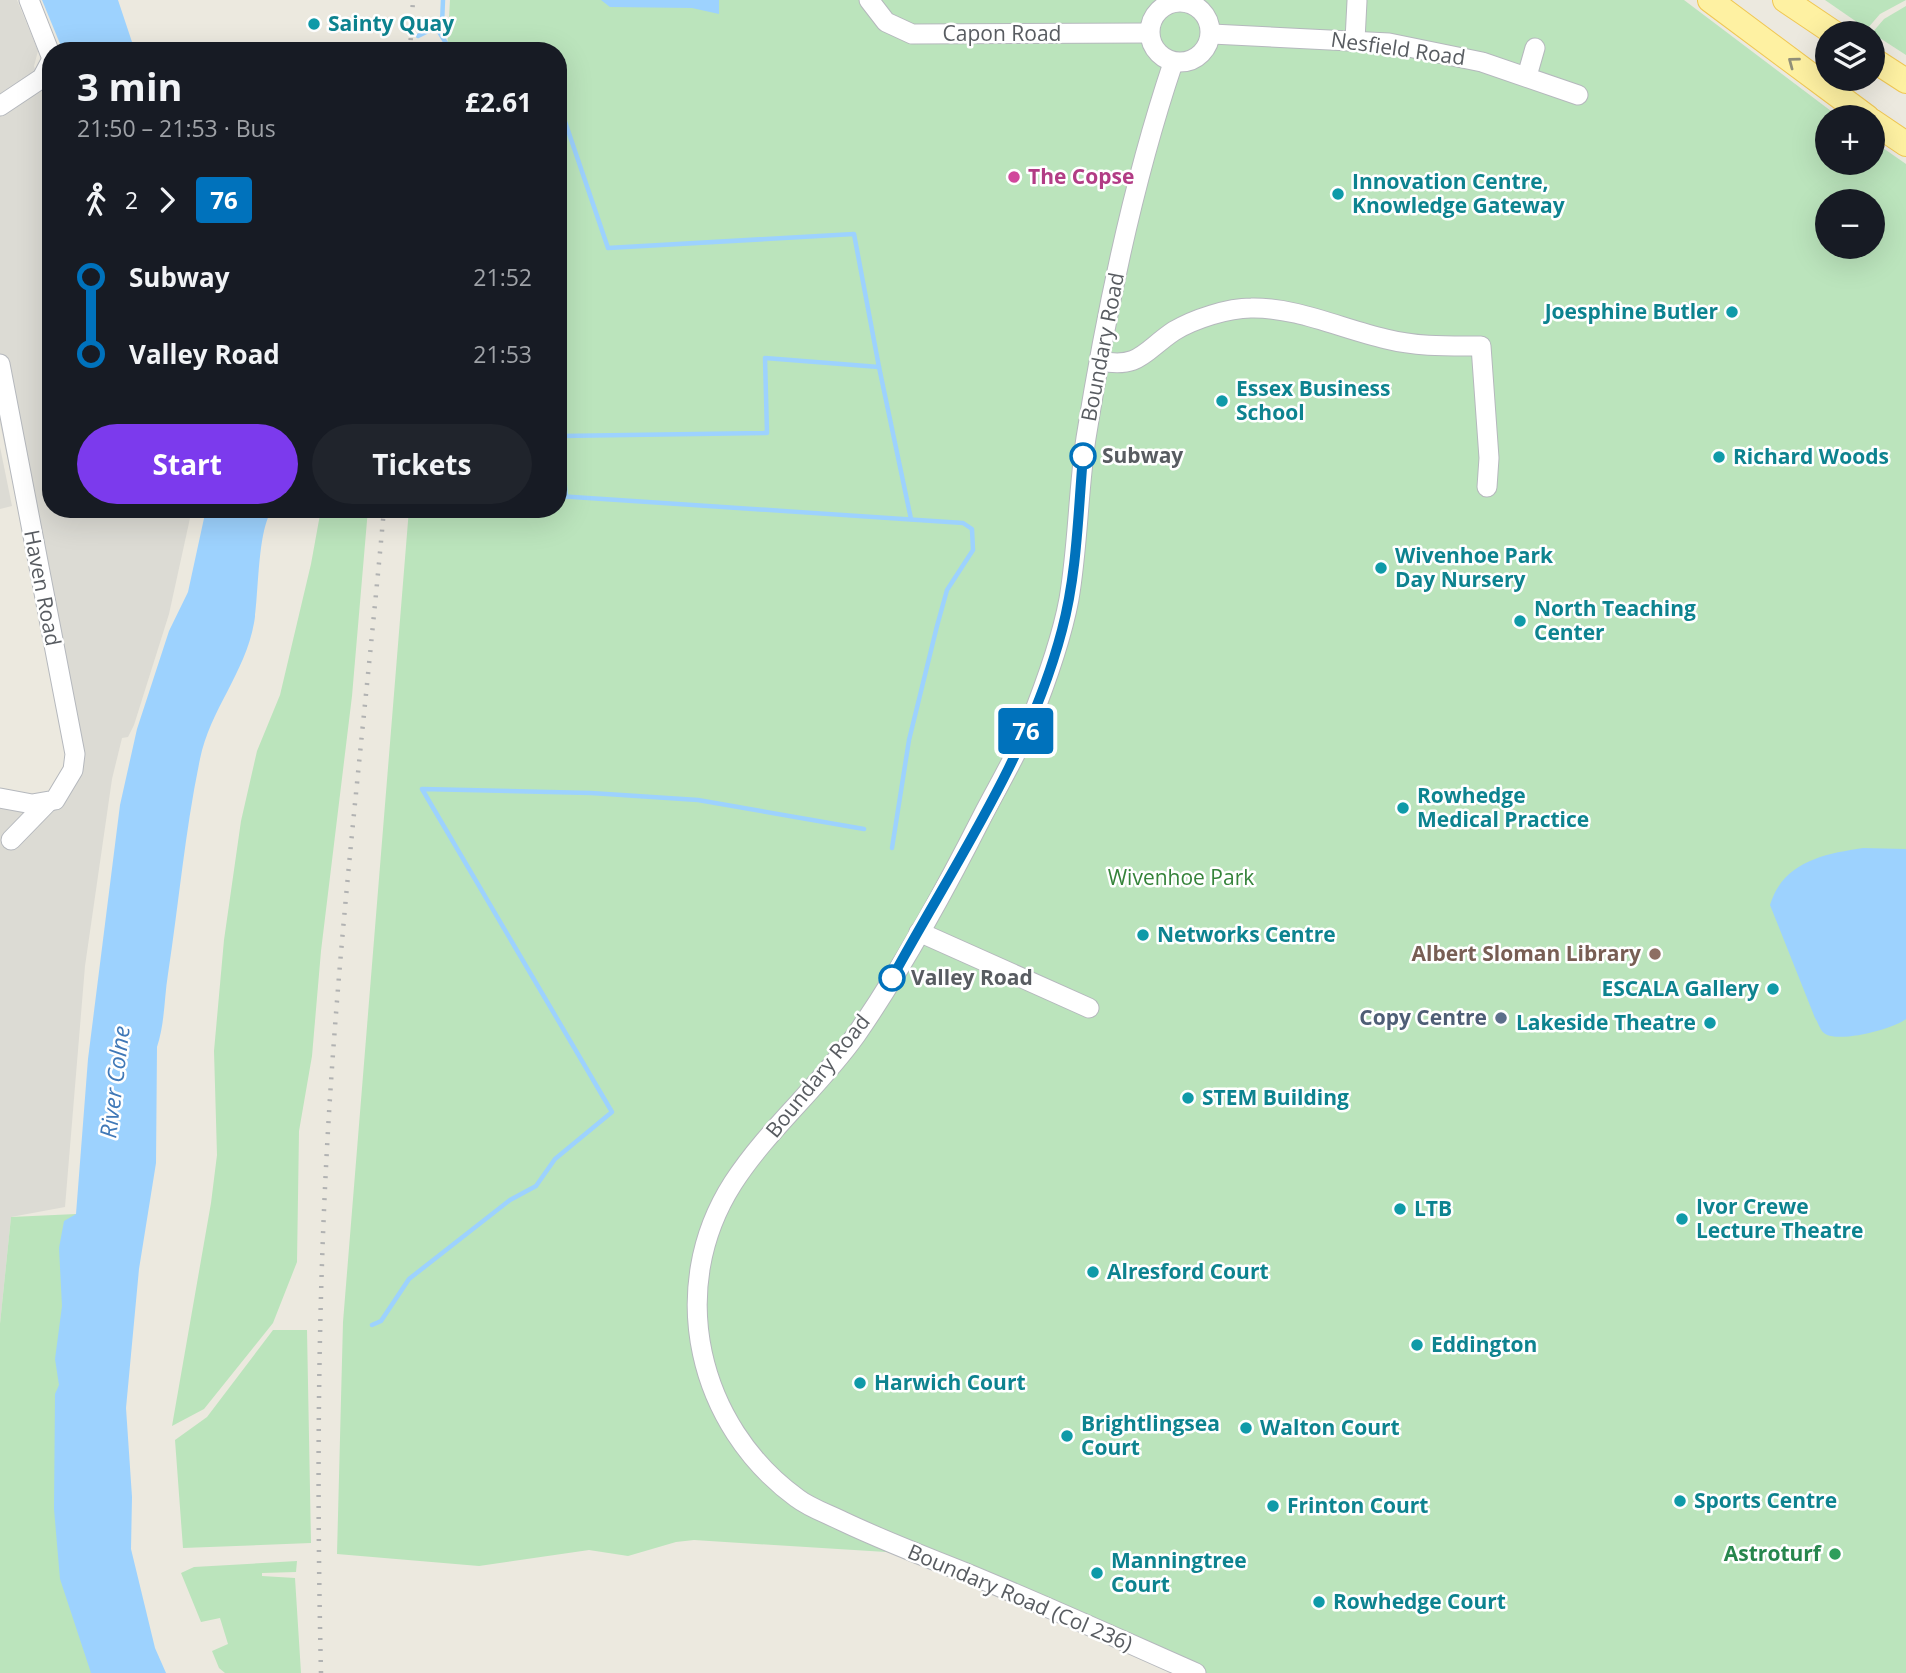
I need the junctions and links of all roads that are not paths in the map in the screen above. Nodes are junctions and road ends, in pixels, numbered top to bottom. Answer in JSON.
{"nodes":[{"id":1,"x":29,"y":0,"type":"edge"},
{"id":2,"x":869,"y":0,"type":"edge"},
{"id":3,"x":1710,"y":0,"type":"edge"},
{"id":4,"x":1785,"y":0,"type":"edge"},
{"id":5,"x":1184,"y":1,"type":"edge"},
{"id":6,"x":1357,"y":1,"type":"edge"},
{"id":7,"x":1817,"y":21,"type":"edge"},
{"id":8,"x":1149,"y":33,"type":"junction"},
{"id":9,"x":1212,"y":34,"type":"junction"},
{"id":10,"x":1355,"y":40,"type":"junction"},
{"id":11,"x":45,"y":42,"type":"edge"},
{"id":12,"x":1535,"y":48,"type":"dead end"},
{"id":13,"x":1173,"y":63,"type":"junction"},
{"id":14,"x":1885,"y":67,"type":"edge"},
{"id":15,"x":42,"y":73,"type":"edge"},
{"id":16,"x":1527,"y":76,"type":"junction"},
{"id":17,"x":1906,"y":81,"type":"edge"},
{"id":18,"x":1578,"y":95,"type":"dead end"},
{"id":19,"x":1851,"y":105,"type":"edge"},
{"id":20,"x":0,"y":106,"type":"edge"},
{"id":21,"x":1885,"y":130,"type":"edge"},
{"id":22,"x":1906,"y":144,"type":"edge"},
{"id":23,"x":1100,"y":361,"type":"junction"},
{"id":24,"x":0,"y":364,"type":"edge"},
{"id":25,"x":1488,"y":487,"type":"dead end"},
{"id":26,"x":0,"y":798,"type":"edge"},
{"id":27,"x":48,"y":802,"type":"junction"},
{"id":28,"x":11,"y":840,"type":"dead end"},
{"id":29,"x":919,"y":932,"type":"junction"},
{"id":30,"x":1089,"y":1008,"type":"dead end"},
{"id":31,"x":882,"y":1540,"type":"joint"},
{"id":32,"x":1196,"y":1673,"type":"edge"}],
"edges":[{"from":1,"to":11,"type":"street"},
{"from":2,"to":8,"type":"street","name":"Capon Road"},
{"from":19,"to":3,"type":"main road","one_way":true},
{"from":4,"to":7,"type":"main road"},
{"from":5,"to":8,"type":"street"},
{"from":5,"to":9,"type":"street"},
{"from":6,"to":10,"type":"street"},
{"from":8,"to":13,"type":"street"},
{"from":9,"to":10,"type":"street","name":"Nesfield Road"},
{"from":9,"to":13,"type":"street"},
{"from":10,"to":16,"type":"street","name":"Nesfield Road"},
{"from":12,"to":16,"type":"street"},
{"from":13,"to":23,"type":"street","name":"Boundary Road"},
{"from":14,"to":17,"type":"main road"},
{"from":15,"to":20,"type":"street"},
{"from":16,"to":18,"type":"street","name":"Nesfield Road"},
{"from":21,"to":22,"type":"main road"},
{"from":23,"to":25,"type":"street"},
{"from":23,"to":29,"type":"street","name":"Boundary Road"},
{"from":24,"to":27,"type":"street","name":"Haven Road"},
{"from":26,"to":27,"type":"street"},
{"from":27,"to":28,"type":"street","name":"Haven Road"},
{"from":29,"to":30,"type":"street"},
{"from":29,"to":31,"type":"street","name":"Boundary Road"},
{"from":31,"to":32,"type":"street","name":"Boundary Road (Col 236)"}]}
